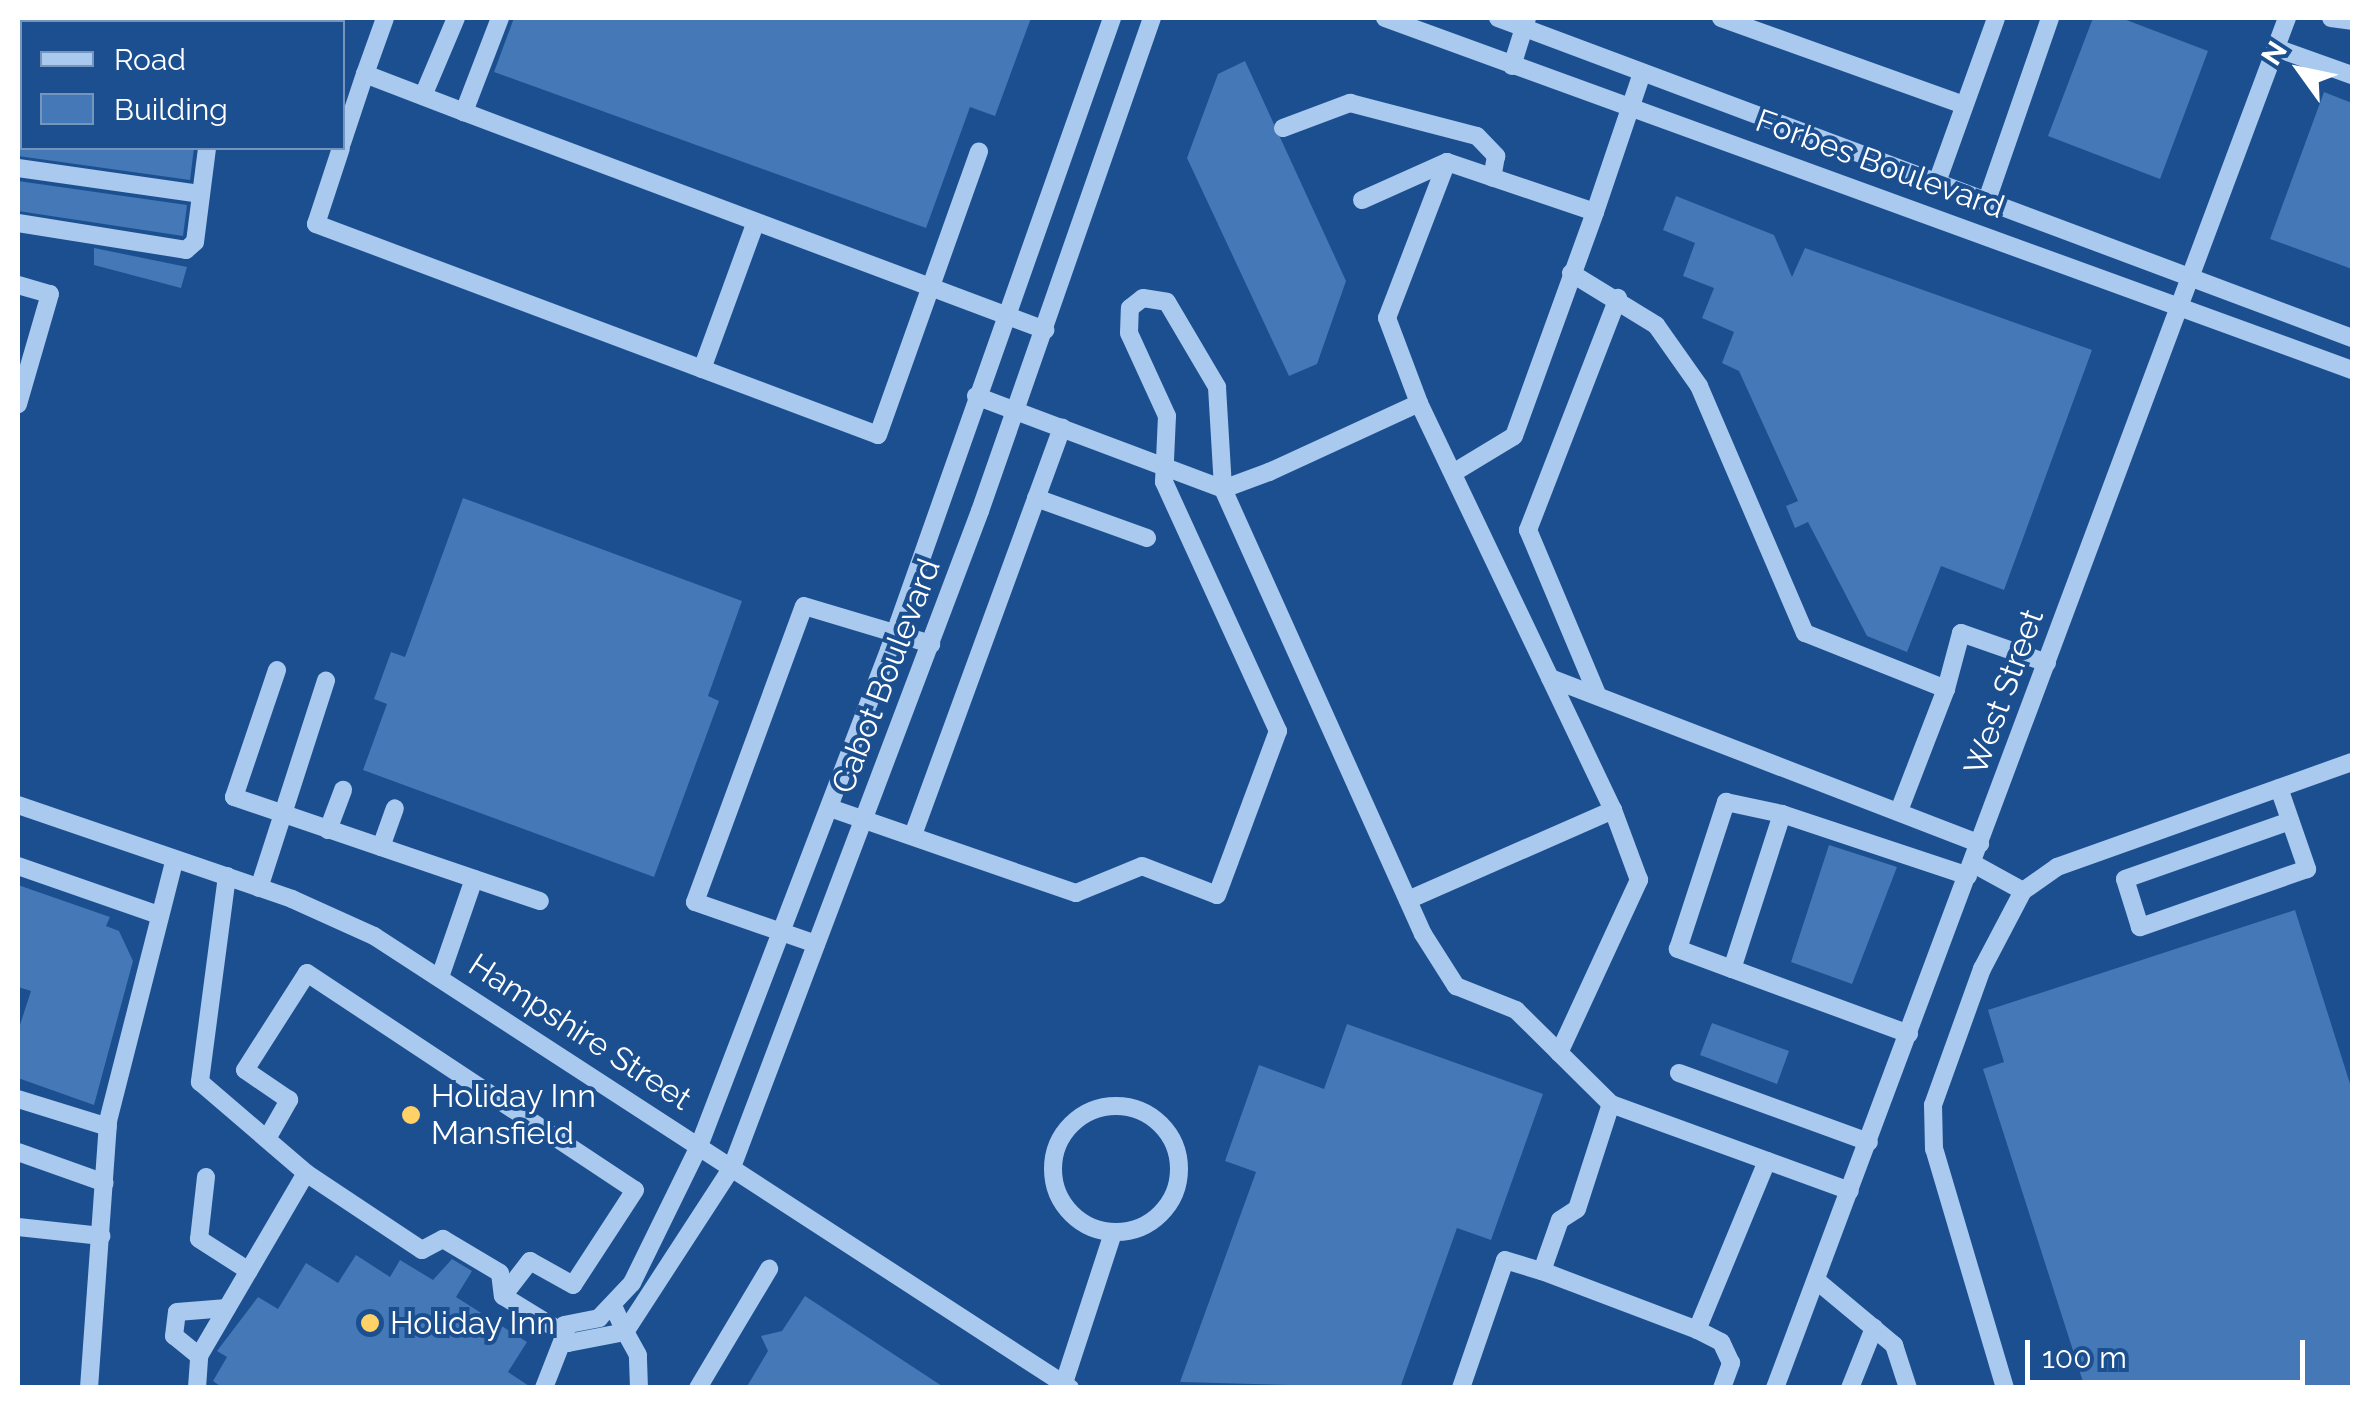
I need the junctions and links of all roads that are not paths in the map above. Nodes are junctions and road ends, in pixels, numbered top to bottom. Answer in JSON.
{"nodes":[{"id":1,"x":386,"y":18,"type":"edge"},
{"id":2,"x":456,"y":18,"type":"edge"},
{"id":3,"x":500,"y":18,"type":"edge"},
{"id":4,"x":1112,"y":18,"type":"edge"},
{"id":5,"x":1152,"y":18,"type":"edge"},
{"id":6,"x":1168,"y":18,"type":"edge"},
{"id":7,"x":1385,"y":18,"type":"edge"},
{"id":8,"x":1498,"y":18,"type":"edge"},
{"id":9,"x":1721,"y":18,"type":"edge"},
{"id":10,"x":1996,"y":18,"type":"edge"},
{"id":11,"x":2050,"y":18,"type":"edge"},
{"id":12,"x":2287,"y":18,"type":"edge"},
{"id":13,"x":2331,"y":18,"type":"edge"},
{"id":14,"x":2352,"y":21,"type":"edge"},
{"id":15,"x":1525,"y":24,"type":"edge"},
{"id":16,"x":1141,"y":47,"type":"junction"},
{"id":17,"x":2276,"y":48,"type":"junction"},
{"id":18,"x":1512,"y":66,"type":"junction"},
{"id":19,"x":1642,"y":73,"type":"junction"},
{"id":20,"x":365,"y":74,"type":"junction"},
{"id":21,"x":2352,"y":75,"type":"edge"},
{"id":22,"x":424,"y":96,"type":"junction"},
{"id":23,"x":1964,"y":104,"type":"junction"},
{"id":24,"x":1628,"y":106,"type":"junction"},
{"id":25,"x":464,"y":112,"type":"junction"},
{"id":26,"x":1283,"y":128,"type":"dead end"},
{"id":27,"x":345,"y":136,"type":"edge"},
{"id":28,"x":207,"y":150,"type":"edge"},
{"id":29,"x":340,"y":150,"type":"edge"},
{"id":30,"x":979,"y":151,"type":"dead end"},
{"id":31,"x":1447,"y":162,"type":"junction"},
{"id":32,"x":18,"y":168,"type":"edge"},
{"id":33,"x":1492,"y":178,"type":"junction"},
{"id":34,"x":1936,"y":184,"type":"junction"},
{"id":35,"x":201,"y":194,"type":"junction"},
{"id":36,"x":1362,"y":200,"type":"dead end"},
{"id":37,"x":1978,"y":200,"type":"junction"},
{"id":38,"x":1595,"y":212,"type":"junction"},
{"id":39,"x":18,"y":223,"type":"edge"},
{"id":40,"x":755,"y":224,"type":"junction"},
{"id":41,"x":1959,"y":224,"type":"junction"},
{"id":42,"x":1571,"y":273,"type":"junction"},
{"id":43,"x":2190,"y":279,"type":"junction"},
{"id":44,"x":18,"y":285,"type":"edge"},
{"id":45,"x":931,"y":291,"type":"junction"},
{"id":46,"x":1618,"y":298,"type":"junction"},
{"id":47,"x":2180,"y":306,"type":"junction"},
{"id":48,"x":1005,"y":316,"type":"junction"},
{"id":49,"x":1045,"y":330,"type":"junction"},
{"id":50,"x":2352,"y":338,"type":"edge"},
{"id":51,"x":702,"y":369,"type":"junction"},
{"id":52,"x":2352,"y":370,"type":"edge"},
{"id":53,"x":976,"y":396,"type":"junction"},
{"id":54,"x":18,"y":404,"type":"edge"},
{"id":55,"x":1419,"y":404,"type":"junction"},
{"id":56,"x":1016,"y":410,"type":"junction"},
{"id":57,"x":1062,"y":426,"type":"junction"},
{"id":58,"x":1164,"y":461,"type":"junction"},
{"id":59,"x":1453,"y":473,"type":"junction"},
{"id":60,"x":1224,"y":489,"type":"junction"},
{"id":61,"x":1036,"y":498,"type":"junction"},
{"id":62,"x":1146,"y":538,"type":"dead end"},
{"id":63,"x":896,"y":629,"type":"junction"},
{"id":64,"x":930,"y":644,"type":"junction"},
{"id":65,"x":2047,"y":663,"type":"junction"},
{"id":66,"x":277,"y":670,"type":"dead end"},
{"id":67,"x":1550,"y":678,"type":"junction"},
{"id":68,"x":326,"y":681,"type":"dead end"},
{"id":69,"x":1946,"y":689,"type":"junction"},
{"id":70,"x":1597,"y":694,"type":"junction"},
{"id":71,"x":2352,"y":764,"type":"edge"},
{"id":72,"x":2279,"y":788,"type":"junction"},
{"id":73,"x":343,"y":790,"type":"dead end"},
{"id":74,"x":18,"y":805,"type":"edge"},
{"id":75,"x":395,"y":808,"type":"dead end"},
{"id":76,"x":830,"y":808,"type":"junction"},
{"id":77,"x":1613,"y":810,"type":"junction"},
{"id":78,"x":281,"y":812,"type":"junction"},
{"id":79,"x":1898,"y":812,"type":"junction"},
{"id":80,"x":1782,"y":814,"type":"junction"},
{"id":81,"x":864,"y":818,"type":"junction"},
{"id":82,"x":2290,"y":821,"type":"junction"},
{"id":83,"x":328,"y":830,"type":"junction"},
{"id":84,"x":913,"y":835,"type":"junction"},
{"id":85,"x":1980,"y":844,"type":"junction"},
{"id":86,"x":382,"y":847,"type":"junction"},
{"id":87,"x":175,"y":859,"type":"junction"},
{"id":88,"x":18,"y":866,"type":"edge"},
{"id":89,"x":1970,"y":870,"type":"junction"},
{"id":90,"x":227,"y":876,"type":"junction"},
{"id":91,"x":474,"y":879,"type":"junction"},
{"id":92,"x":259,"y":888,"type":"junction"},
{"id":93,"x":2023,"y":891,"type":"junction"},
{"id":94,"x":1408,"y":900,"type":"junction"},
{"id":95,"x":540,"y":901,"type":"dead end"},
{"id":96,"x":159,"y":915,"type":"junction"},
{"id":97,"x":783,"y":934,"type":"junction"},
{"id":98,"x":816,"y":944,"type":"junction"},
{"id":99,"x":1732,"y":969,"type":"junction"},
{"id":100,"x":440,"y":977,"type":"junction"},
{"id":101,"x":1909,"y":1034,"type":"junction"},
{"id":102,"x":1559,"y":1053,"type":"junction"},
{"id":103,"x":1679,"y":1074,"type":"dead end"},
{"id":104,"x":18,"y":1099,"type":"edge"},
{"id":105,"x":1611,"y":1104,"type":"junction"},
{"id":106,"x":108,"y":1127,"type":"junction"},
{"id":107,"x":268,"y":1137,"type":"junction"},
{"id":108,"x":1868,"y":1142,"type":"junction"},
{"id":109,"x":699,"y":1146,"type":"junction"},
{"id":110,"x":18,"y":1152,"type":"edge"},
{"id":111,"x":1767,"y":1161,"type":"junction"},
{"id":112,"x":732,"y":1167,"type":"junction"},
{"id":113,"x":306,"y":1173,"type":"junction"},
{"id":114,"x":206,"y":1177,"type":"dead end"},
{"id":115,"x":106,"y":1184,"type":"junction"},
{"id":116,"x":1850,"y":1191,"type":"junction"},
{"id":117,"x":18,"y":1227,"type":"edge"},
{"id":118,"x":1113,"y":1233,"type":"junction"},
{"id":119,"x":102,"y":1236,"type":"junction"},
{"id":120,"x":769,"y":1269,"type":"dead end"},
{"id":121,"x":249,"y":1271,"type":"junction"},
{"id":122,"x":1542,"y":1271,"type":"junction"},
{"id":123,"x":1816,"y":1280,"type":"junction"},
{"id":124,"x":502,"y":1296,"type":"junction"},
{"id":125,"x":227,"y":1308,"type":"junction"},
{"id":126,"x":614,"y":1308,"type":"junction"},
{"id":127,"x":1874,"y":1328,"type":"junction"},
{"id":128,"x":1697,"y":1330,"type":"junction"},
{"id":129,"x":625,"y":1332,"type":"junction"},
{"id":130,"x":566,"y":1334,"type":"junction"},
{"id":131,"x":199,"y":1356,"type":"junction"},
{"id":132,"x":1062,"y":1385,"type":"edge"},
{"id":133,"x":89,"y":1388,"type":"edge"},
{"id":134,"x":196,"y":1388,"type":"edge"},
{"id":135,"x":544,"y":1388,"type":"edge"},
{"id":136,"x":638,"y":1388,"type":"edge"},
{"id":137,"x":698,"y":1388,"type":"edge"},
{"id":138,"x":1461,"y":1388,"type":"edge"},
{"id":139,"x":1722,"y":1388,"type":"edge"},
{"id":140,"x":1775,"y":1388,"type":"edge"},
{"id":141,"x":1850,"y":1388,"type":"edge"},
{"id":142,"x":1908,"y":1388,"type":"edge"},
{"id":143,"x":2004,"y":1388,"type":"edge"}],
"edges":[{"from":1,"to":20,"type":"street"},
{"from":2,"to":22,"type":"street"},
{"from":3,"to":25,"type":"street"},
{"from":4,"to":48,"type":"street","name":"Cabot Boulevard"},
{"from":5,"to":16,"type":"street","name":"Cabot Boulevard"},
{"from":6,"to":16,"type":"street"},
{"from":7,"to":18,"type":"street","name":"Forbes Boulevard"},
{"from":8,"to":15,"type":"street","name":"Forbes Boulevard"},
{"from":9,"to":23,"type":"street"},
{"from":10,"to":23,"type":"street"},
{"from":11,"to":37,"type":"street"},
{"from":12,"to":17,"type":"street","name":"West Street"},
{"from":13,"to":14,"type":"street"},
{"from":15,"to":18,"type":"street"},
{"from":15,"to":19,"type":"street","name":"Forbes Boulevard"},
{"from":16,"to":49,"type":"street","name":"Cabot Boulevard"},
{"from":17,"to":21,"type":"street"},
{"from":17,"to":43,"type":"street","name":"West Street"},
{"from":18,"to":24,"type":"street","name":"Forbes Boulevard"},
{"from":19,"to":24,"type":"street"},
{"from":19,"to":34,"type":"street","name":"Forbes Boulevard"},
{"from":20,"to":22,"type":"street"},
{"from":20,"to":27,"type":"street"},
{"from":22,"to":25,"type":"street"},
{"from":23,"to":34,"type":"street"},
{"from":24,"to":38,"type":"street"},
{"from":24,"to":41,"type":"street","name":"Forbes Boulevard"},
{"from":25,"to":40,"type":"street"},
{"from":26,"to":33,"type":"street"},
{"from":28,"to":35,"type":"street"},
{"from":29,"to":51,"type":"street"},
{"from":30,"to":45,"type":"street"},
{"from":31,"to":33,"type":"street"},
{"from":31,"to":36,"type":"street"},
{"from":31,"to":55,"type":"street"},
{"from":32,"to":35,"type":"street"},
{"from":33,"to":38,"type":"street"},
{"from":34,"to":37,"type":"street","name":"Forbes Boulevard"},
{"from":35,"to":39,"type":"street"},
{"from":37,"to":41,"type":"street"},
{"from":37,"to":43,"type":"street","name":"Forbes Boulevard"},
{"from":38,"to":42,"type":"street"},
{"from":40,"to":45,"type":"street"},
{"from":40,"to":51,"type":"street"},
{"from":41,"to":47,"type":"street","name":"Forbes Boulevard"},
{"from":42,"to":46,"type":"street"},
{"from":42,"to":59,"type":"street"},
{"from":43,"to":47,"type":"street","name":"West Street"},
{"from":43,"to":50,"type":"street","name":"Forbes Boulevard"},
{"from":44,"to":54,"type":"street"},
{"from":45,"to":48,"type":"street"},
{"from":45,"to":51,"type":"street"},
{"from":46,"to":69,"type":"street"},
{"from":46,"to":70,"type":"street"},
{"from":47,"to":52,"type":"street","name":"Forbes Boulevard"},
{"from":47,"to":65,"type":"street","name":"West Street"},
{"from":48,"to":49,"type":"street"},
{"from":48,"to":53,"type":"street","name":"Cabot Boulevard"},
{"from":49,"to":56,"type":"street","name":"Cabot Boulevard"},
{"from":53,"to":56,"type":"street"},
{"from":53,"to":63,"type":"street","name":"Cabot Boulevard"},
{"from":55,"to":59,"type":"street"},
{"from":55,"to":60,"type":"street"},
{"from":56,"to":57,"type":"street"},
{"from":56,"to":64,"type":"street","name":"Cabot Boulevard"},
{"from":57,"to":58,"type":"street"},
{"from":57,"to":61,"type":"street"},
{"from":58,"to":60,"type":"street"},
{"from":58,"to":60,"type":"street"},
{"from":58,"to":84,"type":"street"},
{"from":59,"to":67,"type":"street"},
{"from":60,"to":94,"type":"street"},
{"from":61,"to":62,"type":"street"},
{"from":61,"to":84,"type":"street"},
{"from":63,"to":64,"type":"street"},
{"from":63,"to":76,"type":"street","name":"Cabot Boulevard"},
{"from":63,"to":97,"type":"street"},
{"from":64,"to":81,"type":"street","name":"Cabot Boulevard"},
{"from":65,"to":69,"type":"street"},
{"from":65,"to":85,"type":"street","name":"West Street"},
{"from":66,"to":78,"type":"street"},
{"from":67,"to":70,"type":"street"},
{"from":67,"to":77,"type":"street"},
{"from":68,"to":78,"type":"street"},
{"from":69,"to":79,"type":"street"},
{"from":70,"to":79,"type":"street"},
{"from":71,"to":72,"type":"street"},
{"from":72,"to":82,"type":"street"},
{"from":72,"to":93,"type":"street"},
{"from":73,"to":83,"type":"street"},
{"from":74,"to":87,"type":"street","name":"Hampshire Street"},
{"from":75,"to":86,"type":"street"},
{"from":76,"to":81,"type":"street"},
{"from":76,"to":97,"type":"street","name":"Cabot Boulevard"},
{"from":77,"to":94,"type":"street"},
{"from":77,"to":102,"type":"street"},
{"from":78,"to":83,"type":"street"},
{"from":78,"to":92,"type":"street"},
{"from":79,"to":85,"type":"street"},
{"from":80,"to":89,"type":"street"},
{"from":80,"to":99,"type":"street"},
{"from":80,"to":99,"type":"street"},
{"from":81,"to":84,"type":"street"},
{"from":81,"to":98,"type":"street","name":"Cabot Boulevard"},
{"from":82,"to":82,"type":"street"},
{"from":83,"to":86,"type":"street"},
{"from":85,"to":89,"type":"street","name":"West Street"},
{"from":86,"to":91,"type":"street"},
{"from":87,"to":90,"type":"street","name":"Hampshire Street"},
{"from":87,"to":96,"type":"street"},
{"from":88,"to":96,"type":"street"},
{"from":89,"to":93,"type":"street"},
{"from":89,"to":101,"type":"street","name":"West Street"},
{"from":90,"to":92,"type":"street","name":"Hampshire Street"},
{"from":90,"to":107,"type":"street"},
{"from":91,"to":95,"type":"street"},
{"from":91,"to":100,"type":"street"},
{"from":92,"to":100,"type":"street","name":"Hampshire Street"},
{"from":93,"to":143,"type":"street"},
{"from":94,"to":102,"type":"street"},
{"from":96,"to":106,"type":"street"},
{"from":97,"to":98,"type":"street"},
{"from":97,"to":109,"type":"street","name":"Cabot Boulevard"},
{"from":98,"to":112,"type":"street","name":"Cabot Boulevard"},
{"from":99,"to":101,"type":"street"},
{"from":100,"to":109,"type":"street","name":"Hampshire Street"},
{"from":101,"to":108,"type":"street","name":"West Street"},
{"from":102,"to":105,"type":"street"},
{"from":103,"to":108,"type":"street"},
{"from":104,"to":106,"type":"street"},
{"from":105,"to":111,"type":"street"},
{"from":105,"to":122,"type":"street"},
{"from":106,"to":115,"type":"street"},
{"from":107,"to":113,"type":"street"},
{"from":107,"to":124,"type":"street"},
{"from":108,"to":116,"type":"street","name":"West Street"},
{"from":109,"to":112,"type":"street","name":"Hampshire Street"},
{"from":109,"to":126,"type":"street","name":"Cabot Boulevard"},
{"from":110,"to":115,"type":"street"},
{"from":111,"to":116,"type":"street"},
{"from":111,"to":128,"type":"street"},
{"from":112,"to":129,"type":"street","name":"Cabot Boulevard"},
{"from":112,"to":132,"type":"street","name":"Hampshire Street"},
{"from":113,"to":121,"type":"street"},
{"from":113,"to":124,"type":"street"},
{"from":114,"to":121,"type":"street"},
{"from":115,"to":119,"type":"street"},
{"from":116,"to":123,"type":"street","name":"West Street"},
{"from":117,"to":119,"type":"street"},
{"from":118,"to":118,"type":"street"},
{"from":118,"to":132,"type":"street"},
{"from":119,"to":133,"type":"street"},
{"from":120,"to":137,"type":"street"},
{"from":121,"to":125,"type":"street"},
{"from":122,"to":128,"type":"street"},
{"from":122,"to":138,"type":"street"},
{"from":123,"to":127,"type":"street"},
{"from":123,"to":140,"type":"street","name":"West Street"},
{"from":124,"to":130,"type":"street"},
{"from":125,"to":131,"type":"street"},
{"from":125,"to":131,"type":"street"},
{"from":126,"to":129,"type":"street"},
{"from":126,"to":130,"type":"street"},
{"from":127,"to":141,"type":"street"},
{"from":127,"to":142,"type":"street"},
{"from":128,"to":139,"type":"street"},
{"from":129,"to":130,"type":"street"},
{"from":129,"to":136,"type":"street"},
{"from":130,"to":135,"type":"street"},
{"from":131,"to":134,"type":"street"}]}
